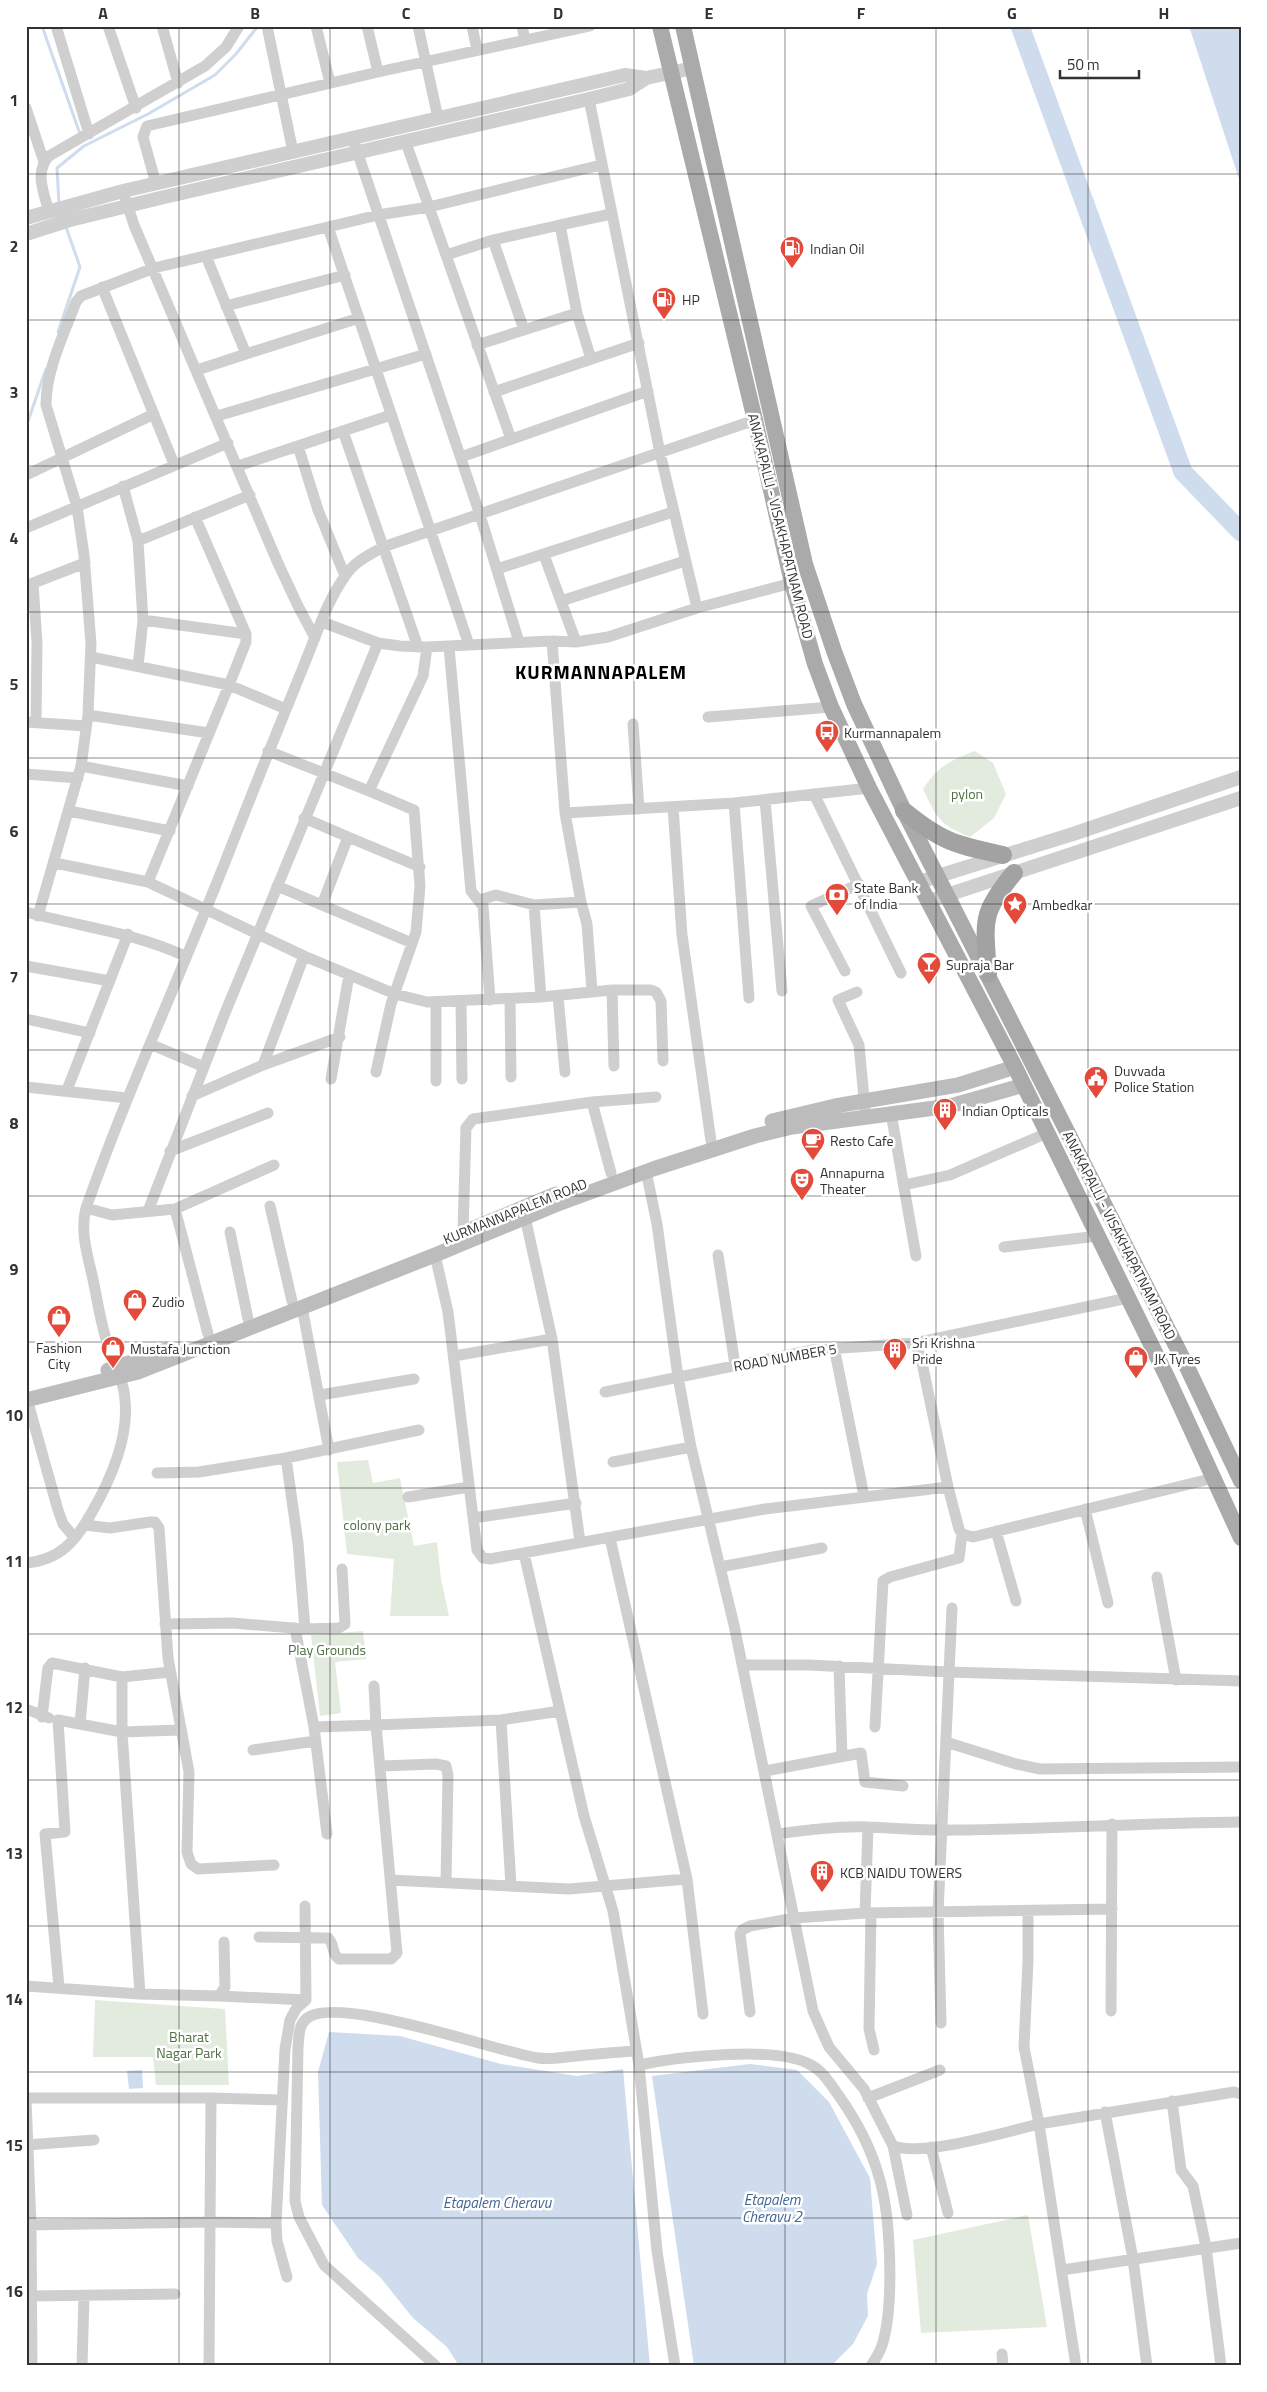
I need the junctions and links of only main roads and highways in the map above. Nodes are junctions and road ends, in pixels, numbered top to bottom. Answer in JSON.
{"nodes":[{"id":1,"x":660,"y":26,"type":"edge"},
{"id":2,"x":683,"y":26,"type":"edge"},
{"id":3,"x":904,"y":811,"type":"junction"},
{"id":4,"x":1003,"y":855,"type":"road end"},
{"id":5,"x":1014,"y":872,"type":"road end"},
{"id":6,"x":988,"y":974,"type":"junction"},
{"id":7,"x":1015,"y":1067,"type":"junction"},
{"id":8,"x":1024,"y":1085,"type":"junction"},
{"id":9,"x":865,"y":1108,"type":"junction"},
{"id":10,"x":297,"y":1304,"type":"junction"},
{"id":11,"x":1188,"y":1369,"type":"junction"},
{"id":12,"x":118,"y":1372,"type":"junction"},
{"id":13,"x":1168,"y":1379,"type":"junction"},
{"id":14,"x":26,"y":1396,"type":"edge"},
{"id":15,"x":1241,"y":1481,"type":"edge"},
{"id":16,"x":1241,"y":1538,"type":"edge"}],
"edges":[{"from":1,"to":7,"type":"main road","name":"ANAKAPALLI - VISAKHAPATNAM ROAD"},
{"from":2,"to":3,"type":"main road","name":"ANAKAPALLI - VISAKHAPATNAM ROAD"},
{"from":3,"to":4,"type":"highway"},
{"from":3,"to":6,"type":"main road","name":"ANAKAPALLI - VISAKHAPATNAM ROAD"},
{"from":5,"to":6,"type":"highway"},
{"from":6,"to":11,"type":"main road","name":"ANAKAPALLI - VISAKHAPATNAM ROAD"},
{"from":7,"to":8,"type":"main road","name":"ANAKAPALLI - VISAKHAPATNAM ROAD"},
{"from":7,"to":9,"type":"main road","name":"KURMANNAPALEM ROAD"},
{"from":8,"to":9,"type":"main road"},
{"from":8,"to":13,"type":"main road","name":"ANAKAPALLI - VISAKHAPATNAM ROAD"},
{"from":9,"to":10,"type":"main road"},
{"from":9,"to":10,"type":"main road","name":"KURMANNAPALEM ROAD"},
{"from":10,"to":12,"type":"main road","name":"KURMANNAPALEM ROAD"},
{"from":10,"to":12,"type":"main road"},
{"from":11,"to":13,"type":"main road"},
{"from":11,"to":15,"type":"main road","name":"ANAKAPALLI - VISAKHAPATNAM ROAD"},
{"from":12,"to":14,"type":"main road","name":"KURMANNAPALEM ROAD"},
{"from":13,"to":16,"type":"main road","name":"ANAKAPALLI - VISAKHAPATNAM ROAD"}]}
